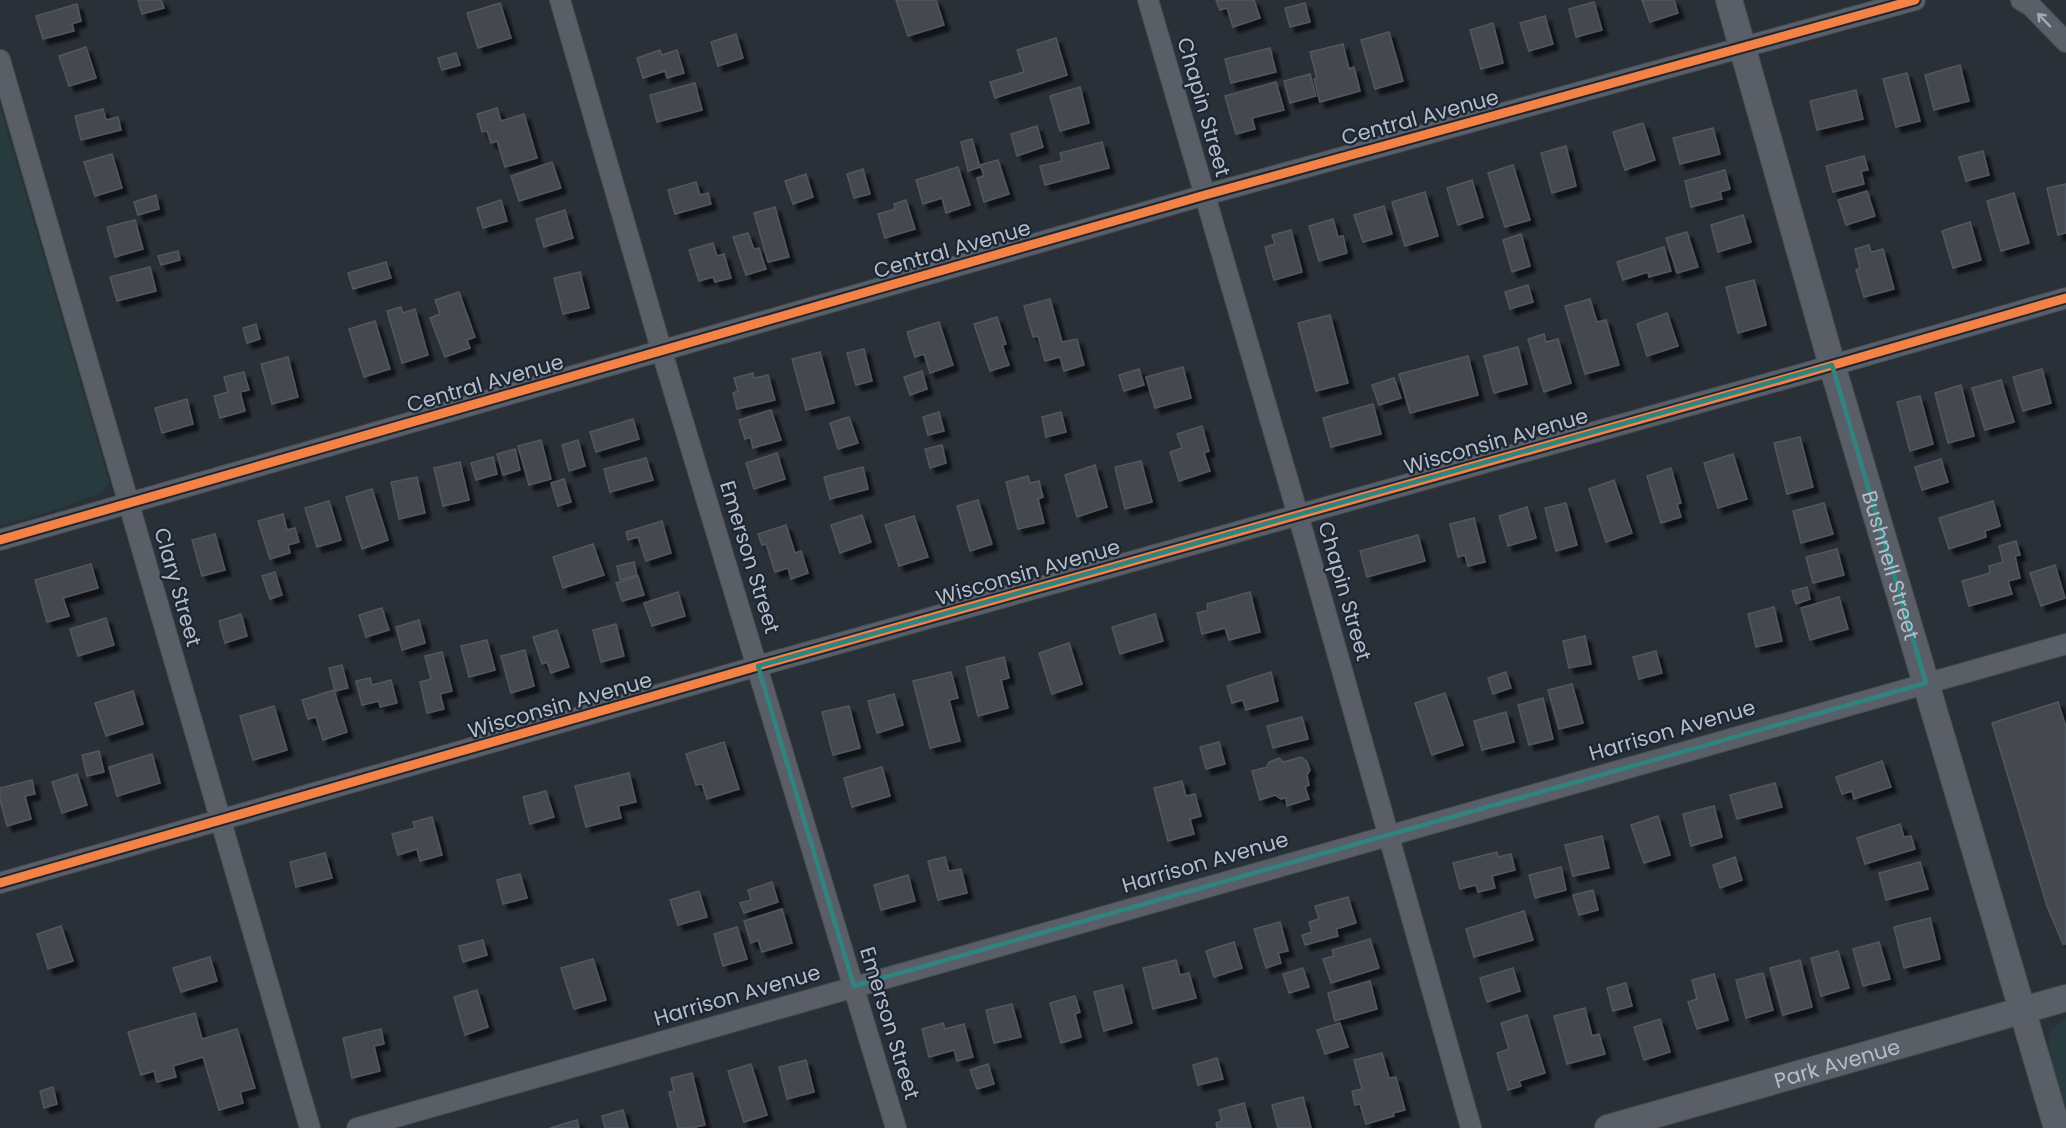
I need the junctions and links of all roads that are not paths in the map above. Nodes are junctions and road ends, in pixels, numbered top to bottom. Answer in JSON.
{"nodes":[{"id":1,"x":560,"y":0,"type":"edge"},
{"id":2,"x":1148,"y":0,"type":"edge"},
{"id":3,"x":1729,"y":0,"type":"edge"},
{"id":4,"x":1915,"y":0,"type":"edge"},
{"id":5,"x":2021,"y":0,"type":"edge"},
{"id":6,"x":2066,"y":42,"type":"edge"},
{"id":7,"x":1742,"y":47,"type":"junction"},
{"id":8,"x":0,"y":60,"type":"edge"},
{"id":9,"x":1205,"y":195,"type":"junction"},
{"id":10,"x":2066,"y":298,"type":"edge"},
{"id":11,"x":662,"y":352,"type":"junction"},
{"id":12,"x":1832,"y":365,"type":"junction"},
{"id":13,"x":128,"y":504,"type":"junction"},
{"id":14,"x":1298,"y":515,"type":"junction"},
{"id":15,"x":0,"y":540,"type":"edge"},
{"id":16,"x":2066,"y":644,"type":"edge"},
{"id":17,"x":758,"y":666,"type":"junction"},
{"id":18,"x":1926,"y":683,"type":"junction"},
{"id":19,"x":221,"y":821,"type":"junction"},
{"id":20,"x":1388,"y":836,"type":"junction"},
{"id":21,"x":0,"y":883,"type":"edge"},
{"id":22,"x":854,"y":986,"type":"junction"},
{"id":23,"x":2066,"y":998,"type":"edge"},
{"id":24,"x":2022,"y":1010,"type":"junction"},
{"id":25,"x":310,"y":1128,"type":"edge"},
{"id":26,"x":357,"y":1128,"type":"edge"},
{"id":27,"x":896,"y":1128,"type":"edge"},
{"id":28,"x":1471,"y":1128,"type":"edge"},
{"id":29,"x":1608,"y":1128,"type":"edge"},
{"id":30,"x":2057,"y":1128,"type":"edge"}],
"edges":[{"from":1,"to":11,"type":"street","name":"Emerson Street"},
{"from":2,"to":9,"type":"street","name":"Chapin Street"},
{"from":3,"to":7,"type":"street","name":"Bushnell Street"},
{"from":4,"to":7,"type":"street","name":"Central Avenue"},
{"from":6,"to":5,"type":"street","one_way":true},
{"from":7,"to":9,"type":"street","name":"Central Avenue"},
{"from":7,"to":12,"type":"street","name":"Bushnell Street"},
{"from":8,"to":13,"type":"street","name":"Clary Street"},
{"from":9,"to":11,"type":"street","name":"Central Avenue"},
{"from":9,"to":14,"type":"street","name":"Chapin Street"},
{"from":10,"to":12,"type":"street","name":"Wisconsin Avenue"},
{"from":11,"to":13,"type":"street","name":"Central Avenue"},
{"from":11,"to":17,"type":"street","name":"Emerson Street"},
{"from":12,"to":14,"type":"street","name":"Wisconsin Avenue"},
{"from":12,"to":18,"type":"street","name":"Bushnell Street"},
{"from":13,"to":15,"type":"street","name":"Central Avenue"},
{"from":13,"to":19,"type":"street","name":"Clary Street"},
{"from":14,"to":17,"type":"street","name":"Wisconsin Avenue"},
{"from":14,"to":20,"type":"street","name":"Chapin Street"},
{"from":16,"to":18,"type":"street","name":"Harrison Avenue"},
{"from":17,"to":19,"type":"street","name":"Wisconsin Avenue"},
{"from":17,"to":22,"type":"street","name":"Emerson Street"},
{"from":18,"to":20,"type":"street","name":"Harrison Avenue"},
{"from":18,"to":24,"type":"street","name":"Bushnell Street"},
{"from":19,"to":21,"type":"street","name":"Wisconsin Avenue"},
{"from":19,"to":25,"type":"street","name":"Clary Street"},
{"from":20,"to":22,"type":"street","name":"Harrison Avenue"},
{"from":20,"to":28,"type":"street","name":"Chapin Street"},
{"from":22,"to":26,"type":"street","name":"Harrison Avenue"},
{"from":22,"to":27,"type":"street","name":"Emerson Street"},
{"from":23,"to":24,"type":"street","name":"Park Avenue"},
{"from":24,"to":29,"type":"street","name":"Park Avenue"},
{"from":24,"to":30,"type":"street","name":"Bushnell Street"}]}
